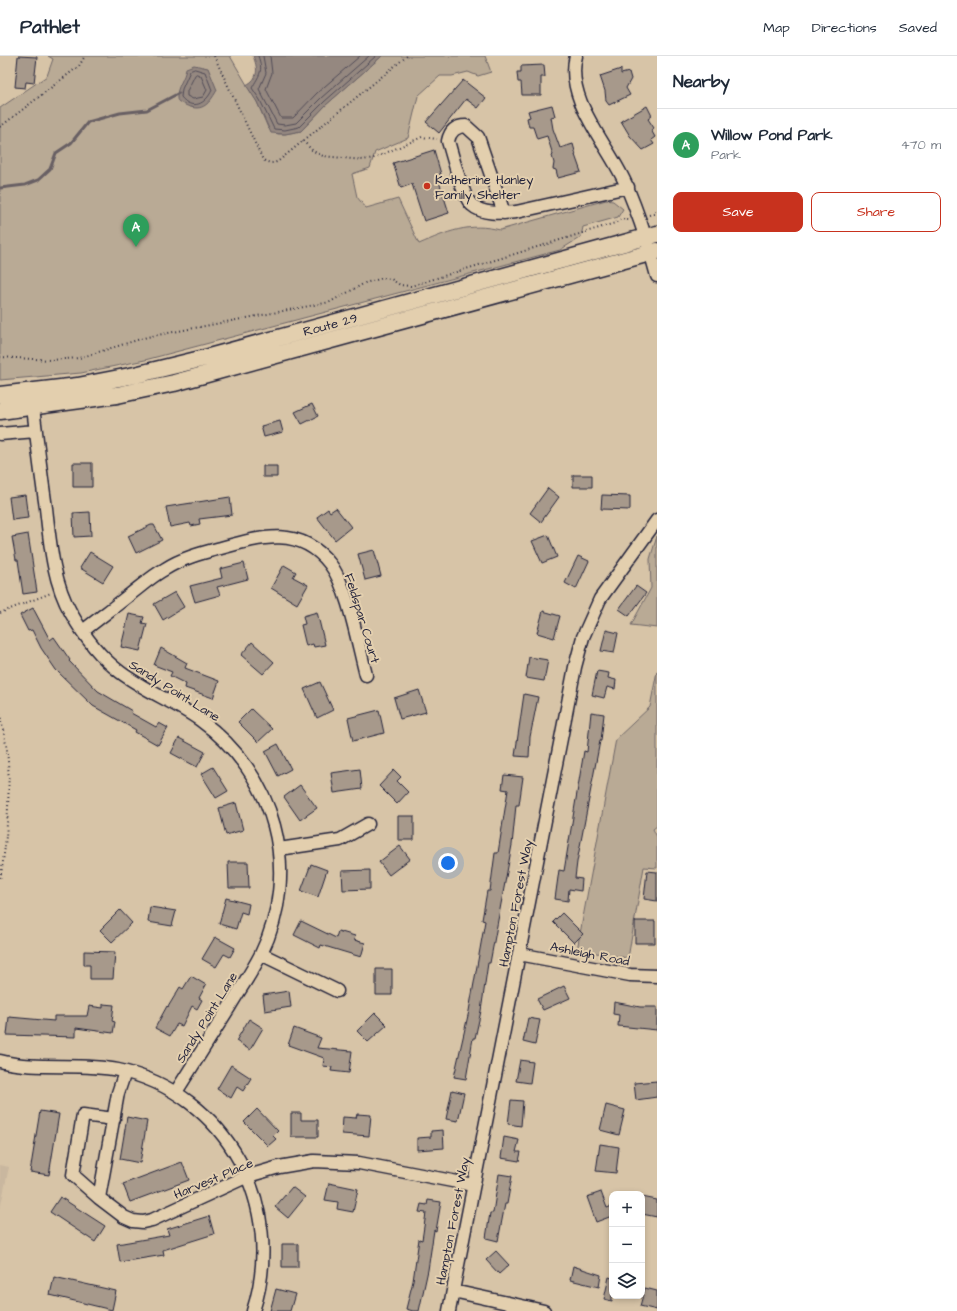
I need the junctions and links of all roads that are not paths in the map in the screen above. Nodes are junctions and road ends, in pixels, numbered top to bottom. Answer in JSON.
{"nodes":[{"id":1,"x":576,"y":56,"type":"edge"},
{"id":2,"x":628,"y":187,"type":"junction"},
{"id":3,"x":504,"y":213,"type":"junction"},
{"id":4,"x":651,"y":236,"type":"edge"},
{"id":5,"x":654,"y":252,"type":"edge"},
{"id":6,"x":657,"y":276,"type":"edge"},
{"id":7,"x":0,"y":395,"type":"edge"},
{"id":8,"x":33,"y":407,"type":"junction"},
{"id":9,"x":0,"y":410,"type":"edge"},
{"id":10,"x":36,"y":431,"type":"junction"},
{"id":11,"x":0,"y":434,"type":"edge"},
{"id":12,"x":657,"y":520,"type":"edge"},
{"id":13,"x":82,"y":631,"type":"junction"},
{"id":14,"x":366,"y":675,"type":"dead end"},
{"id":15,"x":368,"y":824,"type":"dead end"},
{"id":16,"x":279,"y":849,"type":"junction"},
{"id":17,"x":261,"y":954,"type":"junction"},
{"id":18,"x":519,"y":954,"type":"junction"},
{"id":19,"x":657,"y":976,"type":"edge"},
{"id":20,"x":337,"y":991,"type":"dead end"},
{"id":21,"x":0,"y":1061,"type":"edge"},
{"id":22,"x":125,"y":1072,"type":"junction"},
{"id":23,"x":176,"y":1092,"type":"junction"},
{"id":24,"x":114,"y":1119,"type":"junction"},
{"id":25,"x":248,"y":1176,"type":"junction"},
{"id":26,"x":473,"y":1185,"type":"junction"},
{"id":27,"x":99,"y":1198,"type":"junction"},
{"id":28,"x":453,"y":1291,"type":"junction"},
{"id":29,"x":253,"y":1311,"type":"edge"},
{"id":30,"x":449,"y":1311,"type":"edge"},
{"id":31,"x":544,"y":1311,"type":"edge"}],
"edges":[{"from":1,"to":2,"type":"street"},
{"from":2,"to":3,"type":"street"},
{"from":2,"to":4,"type":"street"},
{"from":3,"to":3,"type":"street"},
{"from":4,"to":5,"type":"street"},
{"from":4,"to":7,"type":"main road","name":"Route 29"},
{"from":5,"to":6,"type":"street"},
{"from":5,"to":8,"type":"main road","name":"Route 29"},
{"from":8,"to":9,"type":"main road","name":"Route 29"},
{"from":8,"to":10,"type":"street","name":"Sandy Point Lane"},
{"from":10,"to":11,"type":"street"},
{"from":10,"to":13,"type":"street","name":"Sandy Point Lane"},
{"from":12,"to":18,"type":"street","name":"Hampton Forest Way"},
{"from":13,"to":14,"type":"street","name":"Feldspar Court"},
{"from":13,"to":16,"type":"street","name":"Sandy Point Lane"},
{"from":15,"to":16,"type":"street"},
{"from":16,"to":17,"type":"street","name":"Sandy Point Lane"},
{"from":17,"to":20,"type":"street"},
{"from":17,"to":23,"type":"street","name":"Sandy Point Lane"},
{"from":18,"to":19,"type":"street","name":"Ashleigh Road"},
{"from":18,"to":26,"type":"street","name":"Hampton Forest Way"},
{"from":21,"to":22,"type":"street"},
{"from":22,"to":23,"type":"street"},
{"from":22,"to":24,"type":"street"},
{"from":23,"to":25,"type":"street"},
{"from":24,"to":27,"type":"street"},
{"from":24,"to":27,"type":"street","name":"Harvest Place"},
{"from":25,"to":26,"type":"street","name":"Harvest Place"},
{"from":25,"to":27,"type":"street","name":"Harvest Place"},
{"from":25,"to":29,"type":"street"},
{"from":26,"to":28,"type":"street","name":"Hampton Forest Way"},
{"from":28,"to":30,"type":"street","name":"Hampton Forest Way"},
{"from":28,"to":31,"type":"street"}]}
